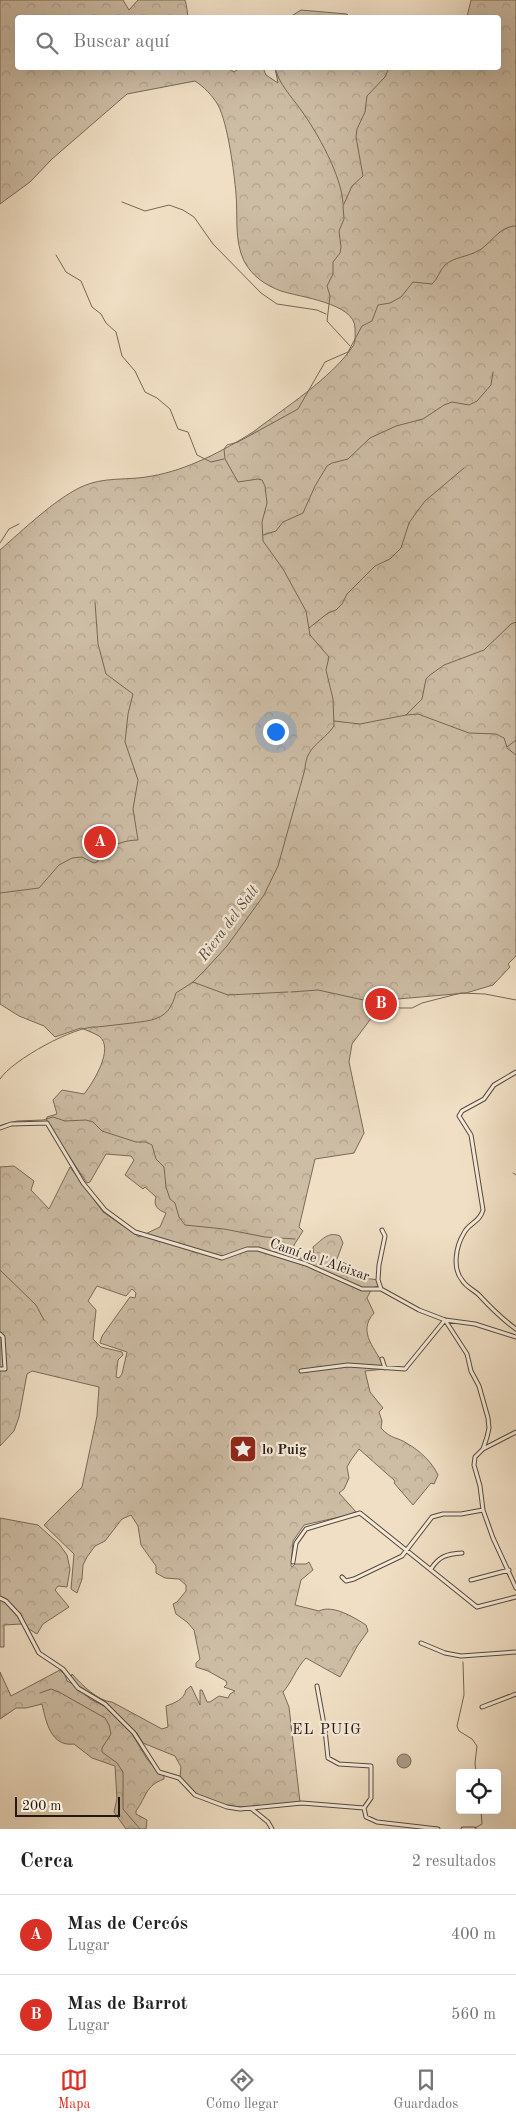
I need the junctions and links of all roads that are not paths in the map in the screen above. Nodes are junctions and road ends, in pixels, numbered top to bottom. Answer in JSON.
{"nodes":[{"id":1,"x":516,"y":1072,"type":"edge"},
{"id":2,"x":0,"y":1128,"type":"edge"},
{"id":3,"x":384,"y":1230,"type":"dead end"},
{"id":4,"x":381,"y":1289,"type":"junction"},
{"id":5,"x":445,"y":1320,"type":"junction"},
{"id":6,"x":516,"y":1329,"type":"edge"},
{"id":7,"x":0,"y":1334,"type":"edge"},
{"id":8,"x":516,"y":1337,"type":"edge"},
{"id":9,"x":382,"y":1359,"type":"dead end"},
{"id":10,"x":384,"y":1368,"type":"junction"},
{"id":11,"x":0,"y":1369,"type":"edge"},
{"id":12,"x":301,"y":1371,"type":"dead end"},
{"id":13,"x":516,"y":1432,"type":"edge"},
{"id":14,"x":483,"y":1449,"type":"junction"},
{"id":15,"x":483,"y":1510,"type":"junction"},
{"id":16,"x":408,"y":1551,"type":"junction"},
{"id":17,"x":462,"y":1553,"type":"dead end"},
{"id":18,"x":293,"y":1562,"type":"dead end"},
{"id":19,"x":431,"y":1569,"type":"junction"},
{"id":20,"x":508,"y":1570,"type":"junction"},
{"id":21,"x":342,"y":1577,"type":"dead end"},
{"id":22,"x":471,"y":1580,"type":"dead end"},
{"id":23,"x":516,"y":1588,"type":"edge"},
{"id":24,"x":516,"y":1597,"type":"edge"},
{"id":25,"x":0,"y":1598,"type":"edge"},
{"id":26,"x":421,"y":1643,"type":"dead end"},
{"id":27,"x":516,"y":1652,"type":"edge"},
{"id":28,"x":316,"y":1686,"type":"dead end"},
{"id":29,"x":516,"y":1694,"type":"edge"},
{"id":30,"x":482,"y":1707,"type":"dead end"},
{"id":31,"x":364,"y":1808,"type":"junction"},
{"id":32,"x":252,"y":1809,"type":"junction"},
{"id":33,"x":272,"y":1829,"type":"edge"},
{"id":34,"x":438,"y":1829,"type":"edge"},
{"id":35,"x":463,"y":1829,"type":"edge"},
{"id":36,"x":474,"y":1829,"type":"edge"}],
"edges":[{"from":1,"to":6,"type":"street"},
{"from":2,"to":4,"type":"street","name":"Camí de l'Aleixar"},
{"from":3,"to":4,"type":"street"},
{"from":4,"to":5,"type":"street","name":"Camí de l'Aleixar"},
{"from":5,"to":8,"type":"street","name":"Camí de l'Aleixar"},
{"from":5,"to":10,"type":"street"},
{"from":5,"to":14,"type":"street"},
{"from":7,"to":11,"type":"street"},
{"from":9,"to":10,"type":"street"},
{"from":10,"to":12,"type":"street"},
{"from":13,"to":14,"type":"street"},
{"from":14,"to":15,"type":"street"},
{"from":15,"to":16,"type":"street"},
{"from":15,"to":20,"type":"street"},
{"from":16,"to":18,"type":"street"},
{"from":16,"to":19,"type":"street"},
{"from":16,"to":21,"type":"street"},
{"from":17,"to":19,"type":"street"},
{"from":19,"to":24,"type":"street"},
{"from":20,"to":22,"type":"street"},
{"from":20,"to":23,"type":"street"},
{"from":25,"to":32,"type":"street"},
{"from":26,"to":27,"type":"street"},
{"from":28,"to":31,"type":"street"},
{"from":29,"to":30,"type":"street"},
{"from":31,"to":32,"type":"street"},
{"from":31,"to":34,"type":"street"},
{"from":32,"to":33,"type":"street"},
{"from":35,"to":36,"type":"street"}]}
